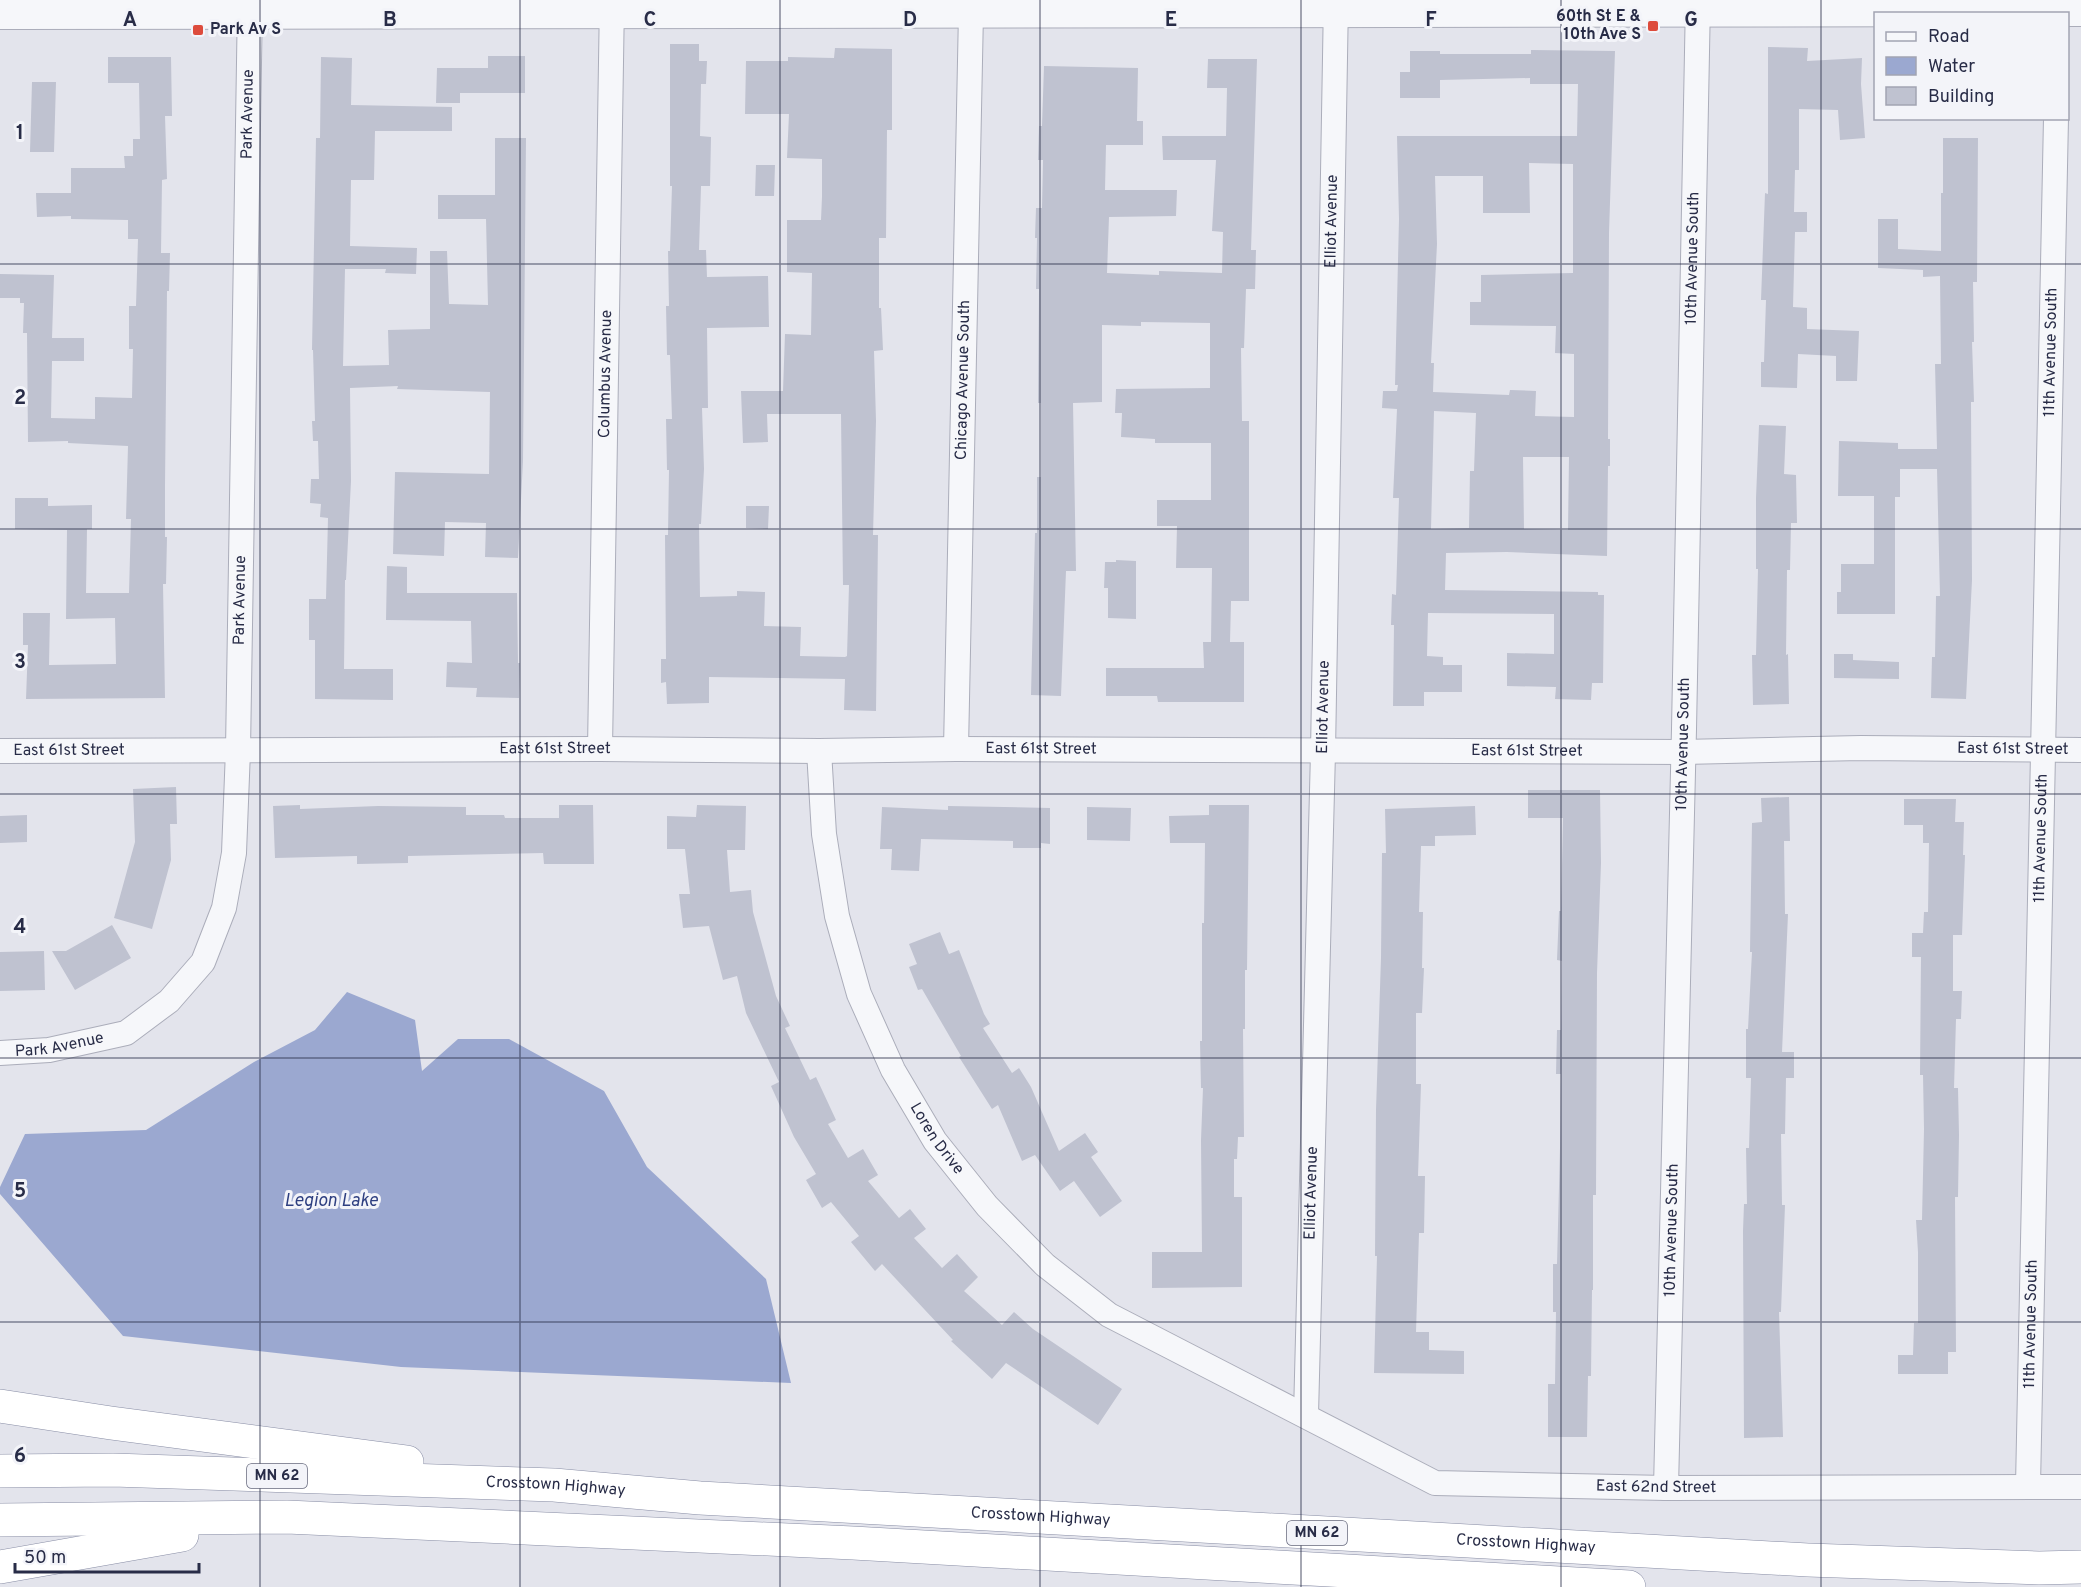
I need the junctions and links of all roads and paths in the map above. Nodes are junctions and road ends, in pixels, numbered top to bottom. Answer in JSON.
{"nodes":[{"id":1,"x":1698,"y":5,"type":"edge"},
{"id":2,"x":612,"y":6,"type":"edge"},
{"id":3,"x":971,"y":6,"type":"edge"},
{"id":4,"x":1336,"y":6,"type":"edge"},
{"id":5,"x":250,"y":7,"type":"edge"},
{"id":6,"x":2064,"y":9,"type":"edge"},
{"id":7,"x":0,"y":14,"type":"edge"},
{"id":8,"x":2056,"y":120,"type":"edge"},
{"id":9,"x":600,"y":749,"type":"junction"},
{"id":10,"x":956,"y":749,"type":"junction"},
{"id":11,"x":238,"y":750,"type":"junction"},
{"id":12,"x":2081,"y":750,"type":"edge"},
{"id":13,"x":0,"y":751,"type":"edge"},
{"id":14,"x":819,"y":751,"type":"junction"},
{"id":15,"x":2043,"y":751,"type":"junction"},
{"id":16,"x":1323,"y":752,"type":"junction"},
{"id":17,"x":1683,"y":752,"type":"junction"},
{"id":18,"x":0,"y":1053,"type":"edge"},
{"id":19,"x":1254,"y":1390,"type":"joint"},
{"id":20,"x":0,"y":1406,"type":"edge"},
{"id":21,"x":1306,"y":1415,"type":"junction"},
{"id":22,"x":0,"y":1471,"type":"edge"},
{"id":23,"x":554,"y":1485,"type":"junction"},
{"id":24,"x":2028,"y":1486,"type":"junction"},
{"id":25,"x":2081,"y":1487,"type":"edge"},
{"id":26,"x":1666,"y":1488,"type":"junction"},
{"id":27,"x":287,"y":1517,"type":"junction"},
{"id":28,"x":0,"y":1520,"type":"edge"},
{"id":29,"x":0,"y":1567,"type":"edge"},
{"id":30,"x":2081,"y":1567,"type":"edge"},
{"id":31,"x":1629,"y":1587,"type":"edge"}],
"edges":[{"from":1,"to":4,"type":"street"},
{"from":1,"to":6,"type":"street"},
{"from":1,"to":17,"type":"street","name":"10th Avenue South"},
{"from":2,"to":3,"type":"street"},
{"from":2,"to":5,"type":"street"},
{"from":2,"to":9,"type":"street","name":"Columbus Avenue"},
{"from":3,"to":4,"type":"street"},
{"from":3,"to":10,"type":"street","name":"Chicago Avenue South"},
{"from":4,"to":16,"type":"street","name":"Elliot Avenue"},
{"from":5,"to":7,"type":"street"},
{"from":5,"to":11,"type":"street","name":"Park Avenue"},
{"from":8,"to":15,"type":"street","name":"11th Avenue South"},
{"from":9,"to":11,"type":"street","name":"East 61st Street"},
{"from":9,"to":14,"type":"street","name":"East 61st Street"},
{"from":10,"to":14,"type":"street","name":"East 61st Street"},
{"from":10,"to":16,"type":"street","name":"East 61st Street"},
{"from":11,"to":13,"type":"street","name":"East 61st Street"},
{"from":11,"to":18,"type":"street","name":"Park Avenue"},
{"from":12,"to":15,"type":"street","name":"East 61st Street"},
{"from":14,"to":19,"type":"street","name":"Loren Drive"},
{"from":15,"to":17,"type":"street","name":"East 61st Street"},
{"from":15,"to":24,"type":"street","name":"11th Avenue South"},
{"from":16,"to":17,"type":"street","name":"East 61st Street"},
{"from":16,"to":21,"type":"street","name":"Elliot Avenue"},
{"from":17,"to":26,"type":"street","name":"10th Avenue South"},
{"from":19,"to":21,"type":"street","name":"East 62nd Street"},
{"from":20,"to":23,"type":"highway"},
{"from":21,"to":26,"type":"street","name":"East 62nd Street"},
{"from":22,"to":23,"type":"highway","name":"Crosstown Highway","number":"MN 62"},
{"from":23,"to":30,"type":"highway","name":"Crosstown Highway","number":"MN 62"},
{"from":24,"to":25,"type":"street","name":"East 62nd Street"},
{"from":24,"to":26,"type":"street","name":"East 62nd Street"},
{"from":27,"to":28,"type":"highway","number":"MN 62"},
{"from":27,"to":29,"type":"highway"},
{"from":27,"to":31,"type":"highway","number":"MN 62"}]}
